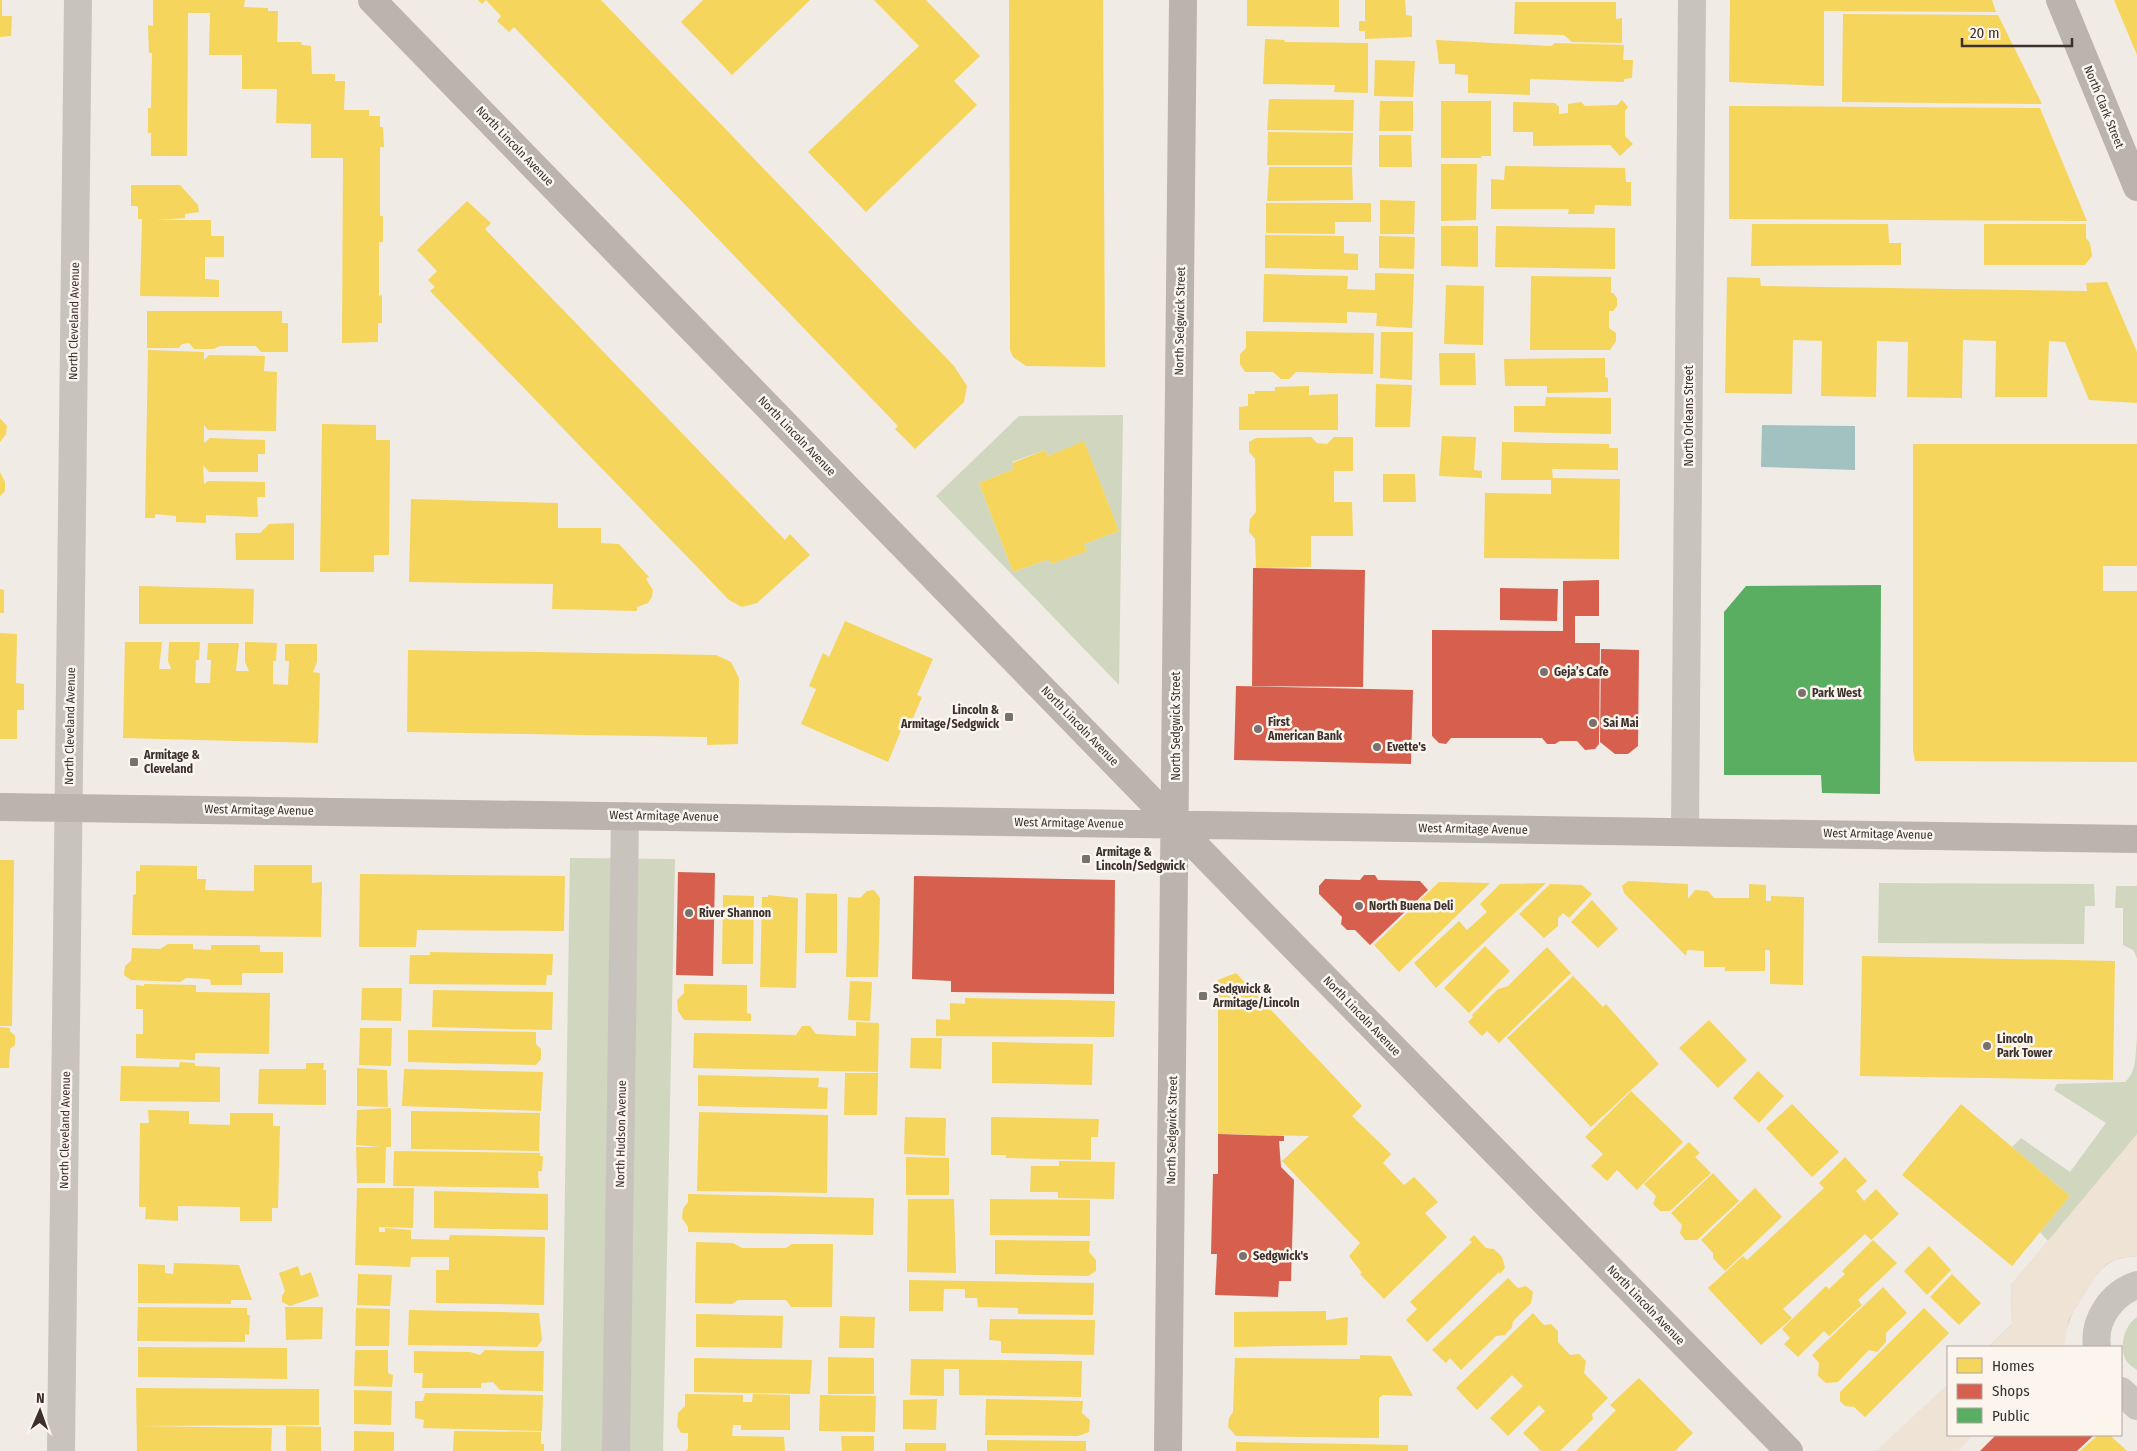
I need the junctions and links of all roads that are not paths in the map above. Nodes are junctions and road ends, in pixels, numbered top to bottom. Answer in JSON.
{"nodes":[{"id":1,"x":78,"y":0,"type":"edge"},
{"id":2,"x":372,"y":0,"type":"edge"},
{"id":3,"x":1183,"y":0,"type":"edge"},
{"id":4,"x":1692,"y":0,"type":"edge"},
{"id":5,"x":2060,"y":0,"type":"edge"},
{"id":6,"x":2137,"y":187,"type":"edge"},
{"id":7,"x":0,"y":807,"type":"edge"},
{"id":8,"x":69,"y":808,"type":"junction"},
{"id":9,"x":625,"y":816,"type":"junction"},
{"id":10,"x":1175,"y":824,"type":"junction"},
{"id":11,"x":1685,"y":832,"type":"junction"},
{"id":12,"x":2137,"y":838,"type":"edge"},
{"id":13,"x":2137,"y":1285,"type":"edge"},
{"id":14,"x":2097,"y":1346,"type":"edge"},
{"id":15,"x":2122,"y":1393,"type":"edge"},
{"id":16,"x":2137,"y":1406,"type":"edge"},
{"id":17,"x":61,"y":1451,"type":"edge"},
{"id":18,"x":616,"y":1451,"type":"edge"},
{"id":19,"x":1168,"y":1451,"type":"edge"},
{"id":20,"x":1789,"y":1451,"type":"edge"}],
"edges":[{"from":1,"to":8,"type":"street","name":"North Cleveland Avenue"},
{"from":2,"to":10,"type":"street","name":"North Lincoln Avenue"},
{"from":3,"to":10,"type":"street","name":"North Sedgwick Street"},
{"from":4,"to":11,"type":"street","name":"North Orleans Street"},
{"from":5,"to":6,"type":"street","name":"North Clark Street"},
{"from":7,"to":8,"type":"street","name":"West Armitage Avenue"},
{"from":8,"to":9,"type":"street","name":"West Armitage Avenue"},
{"from":8,"to":17,"type":"street","name":"North Cleveland Avenue"},
{"from":9,"to":10,"type":"street","name":"West Armitage Avenue"},
{"from":9,"to":18,"type":"street","name":"North Hudson Avenue"},
{"from":10,"to":11,"type":"street","name":"West Armitage Avenue"},
{"from":10,"to":19,"type":"street","name":"North Sedgwick Street"},
{"from":10,"to":20,"type":"street","name":"North Lincoln Avenue"},
{"from":11,"to":12,"type":"street","name":"West Armitage Avenue"},
{"from":13,"to":14,"type":"street"},
{"from":15,"to":16,"type":"street"}]}
